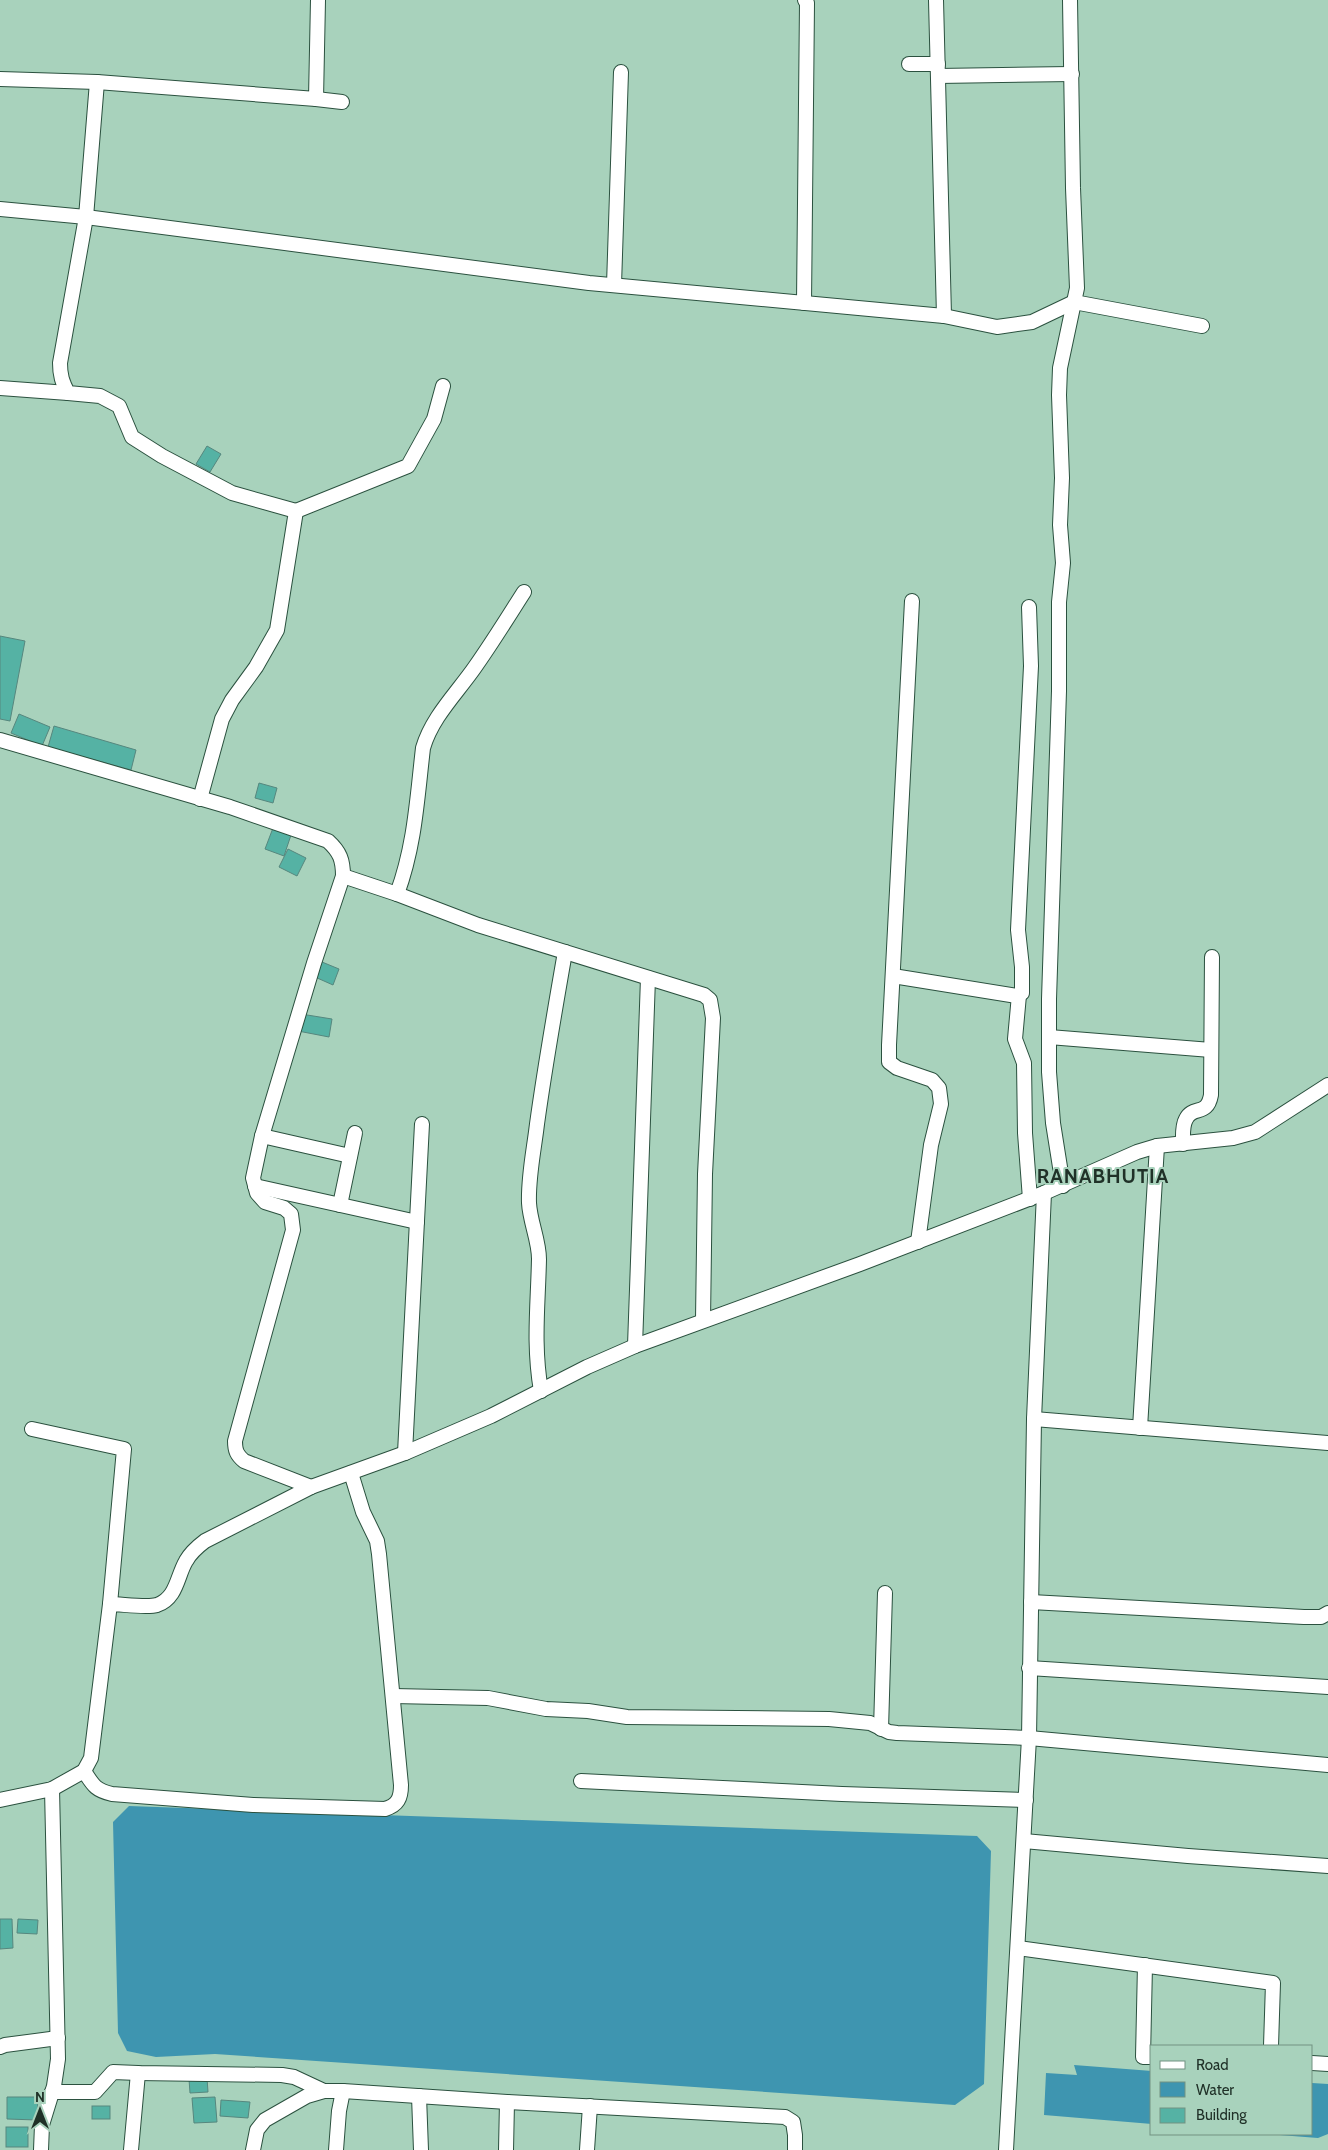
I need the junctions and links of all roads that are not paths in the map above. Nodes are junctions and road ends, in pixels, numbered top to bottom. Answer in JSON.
{"nodes":[{"id":1,"x":318,"y":0,"type":"edge"},
{"id":2,"x":805,"y":0,"type":"edge"},
{"id":3,"x":936,"y":0,"type":"edge"},
{"id":4,"x":1070,"y":0,"type":"edge"},
{"id":5,"x":909,"y":64,"type":"dead end"},
{"id":6,"x":938,"y":70,"type":"junction"},
{"id":7,"x":621,"y":72,"type":"dead end"},
{"id":8,"x":1072,"y":74,"type":"junction"},
{"id":9,"x":0,"y":79,"type":"edge"},
{"id":10,"x":97,"y":82,"type":"junction"},
{"id":11,"x":316,"y":99,"type":"junction"},
{"id":12,"x":342,"y":102,"type":"dead end"},
{"id":13,"x":0,"y":209,"type":"edge"},
{"id":14,"x":86,"y":217,"type":"junction"},
{"id":15,"x":614,"y":285,"type":"junction"},
{"id":16,"x":1074,"y":302,"type":"junction"},
{"id":17,"x":804,"y":303,"type":"junction"},
{"id":18,"x":944,"y":316,"type":"junction"},
{"id":19,"x":1202,"y":326,"type":"dead end"},
{"id":20,"x":443,"y":386,"type":"dead end"},
{"id":21,"x":0,"y":388,"type":"edge"},
{"id":22,"x":68,"y":393,"type":"junction"},
{"id":23,"x":296,"y":511,"type":"junction"},
{"id":24,"x":524,"y":592,"type":"dead end"},
{"id":25,"x":912,"y":601,"type":"dead end"},
{"id":26,"x":1030,"y":607,"type":"dead end"},
{"id":27,"x":0,"y":740,"type":"edge"},
{"id":28,"x":200,"y":799,"type":"junction"},
{"id":29,"x":343,"y":876,"type":"junction"},
{"id":30,"x":397,"y":894,"type":"junction"},
{"id":31,"x":565,"y":952,"type":"junction"},
{"id":32,"x":1212,"y":957,"type":"dead end"},
{"id":33,"x":893,"y":976,"type":"junction"},
{"id":34,"x":648,"y":978,"type":"junction"},
{"id":35,"x":1020,"y":995,"type":"junction"},
{"id":36,"x":1049,"y":1037,"type":"junction"},
{"id":37,"x":1211,"y":1050,"type":"junction"},
{"id":38,"x":1328,"y":1085,"type":"edge"},
{"id":39,"x":422,"y":1124,"type":"dead end"},
{"id":40,"x":354,"y":1132,"type":"dead end"},
{"id":41,"x":262,"y":1136,"type":"junction"},
{"id":42,"x":1183,"y":1144,"type":"junction"},
{"id":43,"x":1157,"y":1146,"type":"junction"},
{"id":44,"x":350,"y":1156,"type":"junction"},
{"id":45,"x":254,"y":1186,"type":"junction"},
{"id":46,"x":1063,"y":1186,"type":"junction"},
{"id":47,"x":1044,"y":1193,"type":"junction"},
{"id":48,"x":1030,"y":1199,"type":"junction"},
{"id":49,"x":340,"y":1205,"type":"junction"},
{"id":50,"x":417,"y":1222,"type":"junction"},
{"id":51,"x":918,"y":1242,"type":"junction"},
{"id":52,"x":703,"y":1320,"type":"junction"},
{"id":53,"x":635,"y":1346,"type":"junction"},
{"id":54,"x":541,"y":1391,"type":"junction"},
{"id":55,"x":1034,"y":1419,"type":"junction"},
{"id":56,"x":1140,"y":1428,"type":"junction"},
{"id":57,"x":32,"y":1429,"type":"dead end"},
{"id":58,"x":1328,"y":1443,"type":"edge"},
{"id":59,"x":405,"y":1453,"type":"junction"},
{"id":60,"x":351,"y":1473,"type":"junction"},
{"id":61,"x":311,"y":1487,"type":"junction"},
{"id":62,"x":885,"y":1593,"type":"dead end"},
{"id":63,"x":1030,"y":1602,"type":"junction"},
{"id":64,"x":110,"y":1604,"type":"junction"},
{"id":65,"x":1328,"y":1613,"type":"edge"},
{"id":66,"x":1030,"y":1668,"type":"junction"},
{"id":67,"x":1328,"y":1687,"type":"edge"},
{"id":68,"x":393,"y":1696,"type":"junction"},
{"id":69,"x":881,"y":1729,"type":"junction"},
{"id":70,"x":1029,"y":1738,"type":"junction"},
{"id":71,"x":1328,"y":1765,"type":"edge"},
{"id":72,"x":84,"y":1771,"type":"junction"},
{"id":73,"x":582,"y":1781,"type":"dead end"},
{"id":74,"x":52,"y":1789,"type":"junction"},
{"id":75,"x":0,"y":1800,"type":"edge"},
{"id":76,"x":1026,"y":1800,"type":"junction"},
{"id":77,"x":1024,"y":1841,"type":"junction"},
{"id":78,"x":1328,"y":1866,"type":"edge"},
{"id":79,"x":1018,"y":1948,"type":"junction"},
{"id":80,"x":1145,"y":1965,"type":"junction"},
{"id":81,"x":58,"y":2038,"type":"junction"},
{"id":82,"x":1271,"y":2045,"type":"edge"},
{"id":83,"x":0,"y":2047,"type":"edge"},
{"id":84,"x":1150,"y":2057,"type":"edge"},
{"id":85,"x":1313,"y":2063,"type":"edge"},
{"id":86,"x":1328,"y":2064,"type":"edge"},
{"id":87,"x":138,"y":2073,"type":"junction"},
{"id":88,"x":344,"y":2090,"type":"junction"},
{"id":89,"x":324,"y":2091,"type":"junction"},
{"id":90,"x":52,"y":2092,"type":"junction"},
{"id":91,"x":420,"y":2096,"type":"junction"},
{"id":92,"x":507,"y":2102,"type":"junction"},
{"id":93,"x":590,"y":2106,"type":"junction"},
{"id":94,"x":41,"y":2150,"type":"edge"},
{"id":95,"x":131,"y":2150,"type":"edge"},
{"id":96,"x":253,"y":2150,"type":"edge"},
{"id":97,"x":336,"y":2150,"type":"edge"},
{"id":98,"x":421,"y":2150,"type":"edge"},
{"id":99,"x":506,"y":2150,"type":"edge"},
{"id":100,"x":587,"y":2150,"type":"edge"},
{"id":101,"x":795,"y":2150,"type":"edge"},
{"id":102,"x":1006,"y":2150,"type":"edge"}],
"edges":[{"from":1,"to":11,"type":"street"},
{"from":2,"to":17,"type":"street"},
{"from":3,"to":6,"type":"street"},
{"from":4,"to":8,"type":"street"},
{"from":5,"to":6,"type":"street"},
{"from":6,"to":8,"type":"street"},
{"from":6,"to":18,"type":"street"},
{"from":7,"to":15,"type":"street"},
{"from":8,"to":16,"type":"street"},
{"from":9,"to":10,"type":"street"},
{"from":10,"to":11,"type":"street"},
{"from":10,"to":14,"type":"street"},
{"from":11,"to":12,"type":"street"},
{"from":13,"to":14,"type":"street"},
{"from":14,"to":15,"type":"street"},
{"from":14,"to":22,"type":"street"},
{"from":15,"to":17,"type":"street"},
{"from":16,"to":18,"type":"street"},
{"from":16,"to":19,"type":"street"},
{"from":16,"to":36,"type":"street"},
{"from":17,"to":18,"type":"street"},
{"from":20,"to":23,"type":"street"},
{"from":21,"to":22,"type":"street"},
{"from":22,"to":23,"type":"street"},
{"from":23,"to":28,"type":"street"},
{"from":24,"to":30,"type":"street"},
{"from":25,"to":33,"type":"street"},
{"from":26,"to":35,"type":"street"},
{"from":27,"to":28,"type":"street"},
{"from":28,"to":29,"type":"street"},
{"from":29,"to":30,"type":"street"},
{"from":29,"to":41,"type":"street"},
{"from":30,"to":31,"type":"street"},
{"from":31,"to":34,"type":"street"},
{"from":31,"to":54,"type":"street"},
{"from":32,"to":37,"type":"street"},
{"from":33,"to":35,"type":"street"},
{"from":33,"to":51,"type":"street"},
{"from":34,"to":52,"type":"street"},
{"from":34,"to":53,"type":"street"},
{"from":35,"to":48,"type":"street"},
{"from":36,"to":37,"type":"street"},
{"from":36,"to":46,"type":"street"},
{"from":37,"to":42,"type":"street"},
{"from":38,"to":42,"type":"street"},
{"from":39,"to":50,"type":"street"},
{"from":40,"to":44,"type":"street"},
{"from":41,"to":44,"type":"street"},
{"from":41,"to":45,"type":"street"},
{"from":42,"to":43,"type":"street"},
{"from":43,"to":46,"type":"street"},
{"from":43,"to":56,"type":"street"},
{"from":44,"to":49,"type":"street"},
{"from":45,"to":49,"type":"street"},
{"from":45,"to":61,"type":"street"},
{"from":46,"to":47,"type":"street"},
{"from":47,"to":48,"type":"street"},
{"from":47,"to":55,"type":"street"},
{"from":48,"to":51,"type":"street"},
{"from":49,"to":50,"type":"street"},
{"from":50,"to":59,"type":"street"},
{"from":51,"to":52,"type":"street"},
{"from":52,"to":53,"type":"street"},
{"from":53,"to":54,"type":"street"},
{"from":54,"to":59,"type":"street"},
{"from":55,"to":56,"type":"street"},
{"from":55,"to":63,"type":"street"},
{"from":56,"to":58,"type":"street"},
{"from":57,"to":64,"type":"street"},
{"from":59,"to":60,"type":"street"},
{"from":60,"to":61,"type":"street"},
{"from":60,"to":68,"type":"street"},
{"from":61,"to":64,"type":"street"},
{"from":62,"to":69,"type":"street"},
{"from":63,"to":65,"type":"street"},
{"from":63,"to":66,"type":"street"},
{"from":64,"to":72,"type":"street"},
{"from":66,"to":67,"type":"street"},
{"from":66,"to":70,"type":"street"},
{"from":68,"to":69,"type":"street"},
{"from":68,"to":72,"type":"street"},
{"from":69,"to":70,"type":"street"},
{"from":70,"to":71,"type":"street"},
{"from":70,"to":76,"type":"street"},
{"from":72,"to":74,"type":"street"},
{"from":73,"to":76,"type":"street"},
{"from":74,"to":75,"type":"street"},
{"from":74,"to":81,"type":"street"},
{"from":76,"to":77,"type":"street"},
{"from":77,"to":78,"type":"street"},
{"from":77,"to":79,"type":"street"},
{"from":79,"to":80,"type":"street"},
{"from":79,"to":102,"type":"street"},
{"from":80,"to":82,"type":"street"},
{"from":80,"to":84,"type":"street"},
{"from":81,"to":83,"type":"street"},
{"from":81,"to":90,"type":"street"},
{"from":85,"to":86,"type":"street"},
{"from":87,"to":89,"type":"street"},
{"from":87,"to":90,"type":"street"},
{"from":87,"to":95,"type":"street"},
{"from":88,"to":89,"type":"street"},
{"from":88,"to":91,"type":"street"},
{"from":88,"to":97,"type":"street"},
{"from":89,"to":96,"type":"street"},
{"from":90,"to":94,"type":"street"},
{"from":91,"to":92,"type":"street"},
{"from":91,"to":98,"type":"street"},
{"from":92,"to":93,"type":"street"},
{"from":92,"to":99,"type":"street"},
{"from":93,"to":100,"type":"street"},
{"from":93,"to":101,"type":"street"}]}
